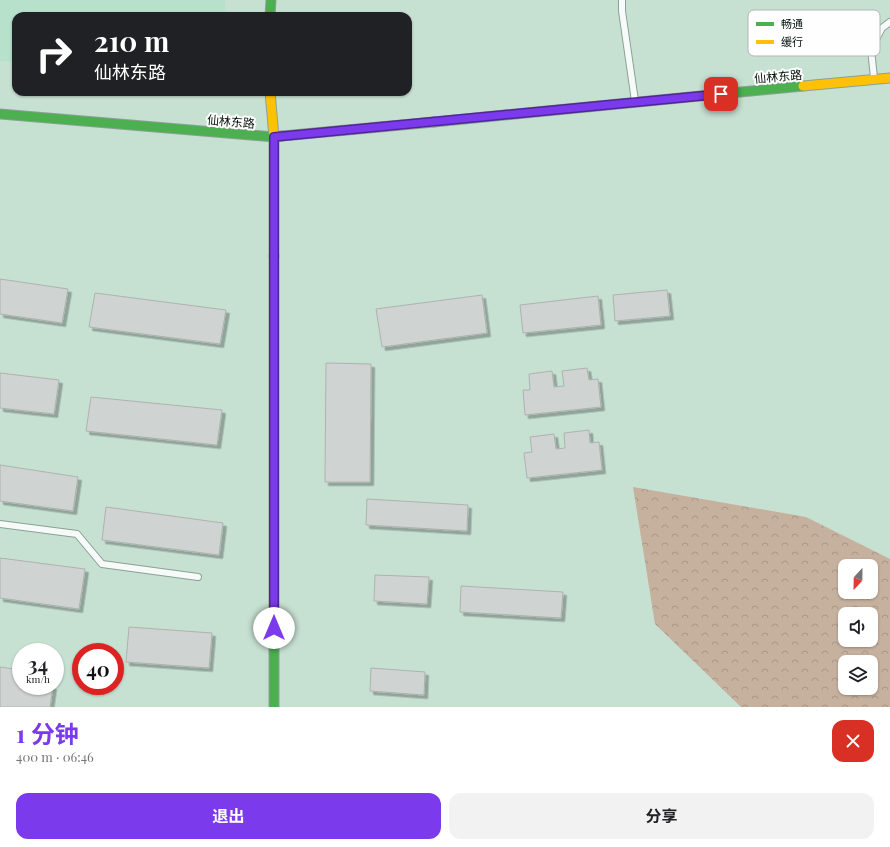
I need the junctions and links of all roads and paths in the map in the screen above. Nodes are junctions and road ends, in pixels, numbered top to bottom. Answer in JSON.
{"nodes":[{"id":1,"x":271,"y":0,"type":"edge"},
{"id":2,"x":622,"y":0,"type":"edge"},
{"id":3,"x":270,"y":12,"type":"edge"},
{"id":4,"x":890,"y":22,"type":"edge"},
{"id":5,"x":880,"y":32,"type":"edge"},
{"id":6,"x":872,"y":56,"type":"edge"},
{"id":7,"x":890,"y":78,"type":"edge"},
{"id":8,"x":874,"y":79,"type":"junction"},
{"id":9,"x":270,"y":96,"type":"edge"},
{"id":10,"x":635,"y":102,"type":"junction"},
{"id":11,"x":0,"y":114,"type":"edge"},
{"id":12,"x":274,"y":137,"type":"junction"},
{"id":13,"x":0,"y":524,"type":"edge"},
{"id":14,"x":198,"y":577,"type":"dead end"},
{"id":15,"x":274,"y":707,"type":"edge"}],
"edges":[{"from":1,"to":3,"type":"street"},
{"from":2,"to":10,"type":"lane"},
{"from":4,"to":5,"type":"lane"},
{"from":6,"to":8,"type":"lane"},
{"from":7,"to":8,"type":"street","name":"仙林东路"},
{"from":8,"to":10,"type":"street","name":"仙林东路"},
{"from":9,"to":12,"type":"street"},
{"from":10,"to":12,"type":"street","name":"仙林东路"},
{"from":11,"to":12,"type":"street","name":"仙林东路"},
{"from":12,"to":15,"type":"street"},
{"from":13,"to":14,"type":"lane"}]}
